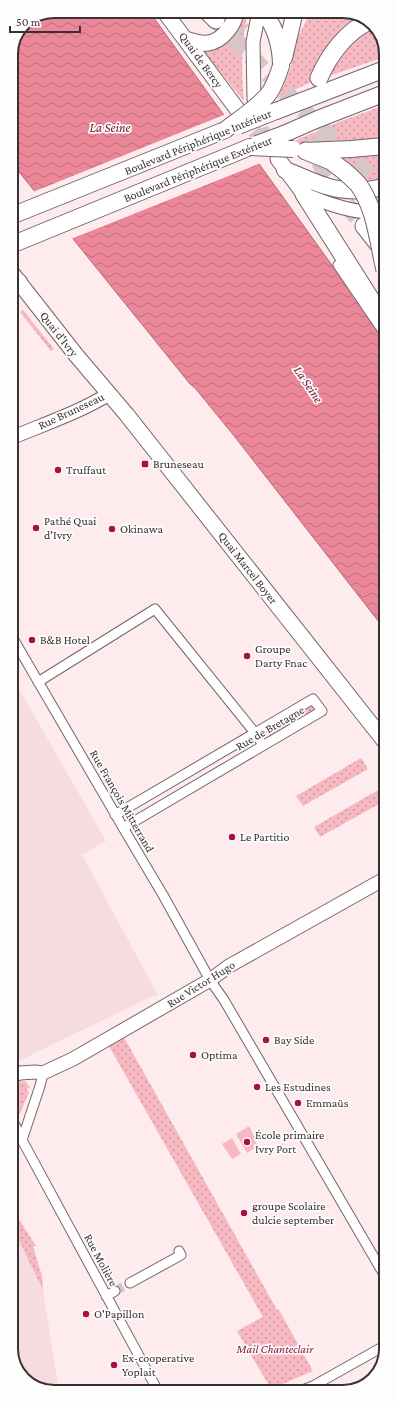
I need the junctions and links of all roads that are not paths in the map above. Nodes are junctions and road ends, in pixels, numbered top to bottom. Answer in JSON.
{"nodes":[{"id":1,"x":169,"y":18,"type":"edge"},
{"id":2,"x":235,"y":18,"type":"edge"},
{"id":3,"x":258,"y":18,"type":"edge"},
{"id":4,"x":268,"y":18,"type":"edge"},
{"id":5,"x":294,"y":18,"type":"edge"},
{"id":6,"x":299,"y":18,"type":"edge"},
{"id":7,"x":363,"y":25,"type":"edge"},
{"id":8,"x":291,"y":31,"type":"junction"},
{"id":9,"x":185,"y":39,"type":"junction"},
{"id":10,"x":281,"y":66,"type":"junction"},
{"id":11,"x":379,"y":71,"type":"edge"},
{"id":12,"x":319,"y":78,"type":"dead end"},
{"id":13,"x":379,"y":95,"type":"edge"},
{"id":14,"x":254,"y":99,"type":"tunnel mouth"},
{"id":15,"x":237,"y":109,"type":"tunnel mouth"},
{"id":16,"x":225,"y":130,"type":"junction"},
{"id":17,"x":250,"y":147,"type":"junction"},
{"id":18,"x":379,"y":147,"type":"edge"},
{"id":19,"x":300,"y":150,"type":"junction"},
{"id":20,"x":281,"y":164,"type":"joint"},
{"id":21,"x":379,"y":187,"type":"edge"},
{"id":22,"x":304,"y":194,"type":"junction"},
{"id":23,"x":379,"y":210,"type":"edge"},
{"id":24,"x":18,"y":213,"type":"edge"},
{"id":25,"x":364,"y":226,"type":"tunnel mouth"},
{"id":26,"x":18,"y":242,"type":"edge"},
{"id":27,"x":379,"y":245,"type":"edge"},
{"id":28,"x":379,"y":245,"type":"edge"},
{"id":29,"x":338,"y":265,"type":"dead end"},
{"id":30,"x":18,"y":286,"type":"edge"},
{"id":31,"x":379,"y":310,"type":"edge"},
{"id":32,"x":379,"y":325,"type":"edge"},
{"id":33,"x":109,"y":394,"type":"junction"},
{"id":34,"x":18,"y":435,"type":"edge"},
{"id":35,"x":18,"y":647,"type":"edge"},
{"id":36,"x":38,"y":682,"type":"junction"},
{"id":37,"x":255,"y":733,"type":"junction"},
{"id":38,"x":379,"y":734,"type":"edge"},
{"id":39,"x":263,"y":745,"type":"junction"},
{"id":40,"x":115,"y":815,"type":"junction"},
{"id":41,"x":123,"y":828,"type":"junction"},
{"id":42,"x":379,"y":882,"type":"edge"},
{"id":43,"x":210,"y":980,"type":"junction"},
{"id":44,"x":43,"y":1073,"type":"junction"},
{"id":45,"x":18,"y":1074,"type":"edge"},
{"id":46,"x":18,"y":1132,"type":"edge"},
{"id":47,"x":22,"y":1140,"type":"junction"},
{"id":48,"x":179,"y":1251,"type":"dead end"},
{"id":49,"x":379,"y":1266,"type":"edge"},
{"id":50,"x":130,"y":1283,"type":"tunnel mouth"},
{"id":51,"x":115,"y":1291,"type":"tunnel mouth"},
{"id":52,"x":106,"y":1296,"type":"junction"},
{"id":53,"x":379,"y":1349,"type":"edge"},
{"id":54,"x":154,"y":1385,"type":"edge"},
{"id":55,"x":315,"y":1385,"type":"edge"}],
"edges":[{"from":1,"to":9,"type":"main road","name":"Quai de Bercy"},
{"from":2,"to":9,"type":"main road"},
{"from":3,"to":14,"type":"main road"},
{"from":4,"to":10,"type":"highway"},
{"from":5,"to":8,"type":"highway"},
{"from":6,"to":8,"type":"highway"},
{"from":7,"to":12,"type":"highway"},
{"from":8,"to":10,"type":"highway"},
{"from":9,"to":15,"type":"main road","name":"Quai de Bercy"},
{"from":10,"to":16,"type":"highway","bridge":true},
{"from":11,"to":16,"type":"highway","name":"Boulevard Périphérique Intérieur","bridge":true},
{"from":13,"to":17,"type":"highway","name":"Boulevard Périphérique Extérieur","bridge":true},
{"from":16,"to":24,"type":"highway","name":"Boulevard Périphérique Intérieur"},
{"from":17,"to":19,"type":"highway","bridge":true},
{"from":17,"to":26,"type":"highway","name":"Boulevard Périphérique Extérieur"},
{"from":18,"to":19,"type":"highway"},
{"from":19,"to":27,"type":"highway","bridge":true},
{"from":20,"to":21,"type":"highway"},
{"from":20,"to":22,"type":"main road"},
{"from":22,"to":23,"type":"main road"},
{"from":22,"to":31,"type":"highway"},
{"from":25,"to":28,"type":"highway"},
{"from":29,"to":32,"type":"street"},
{"from":30,"to":33,"type":"main road","name":"Quai d'Ivry"},
{"from":33,"to":34,"type":"main road","name":"Rue Bruneseau"},
{"from":33,"to":38,"type":"main road","name":"Quai Marcel Boyer"},
{"from":35,"to":36,"type":"street","name":"Rue François Mitterrand"},
{"from":36,"to":37,"type":"street"},
{"from":36,"to":40,"type":"street","name":"Rue François Mitterrand"},
{"from":37,"to":39,"type":"street"},
{"from":37,"to":39,"type":"street","name":"Rue de Bretagne"},
{"from":37,"to":40,"type":"street","name":"Rue de Bretagne"},
{"from":39,"to":41,"type":"street","name":"Rue de Bretagne"},
{"from":40,"to":41,"type":"street","name":"Rue François Mitterrand"},
{"from":41,"to":43,"type":"street","name":"Rue François Mitterrand"},
{"from":42,"to":43,"type":"main road","name":"Rue Victor Hugo"},
{"from":43,"to":44,"type":"main road","name":"Rue Victor Hugo"},
{"from":43,"to":49,"type":"street","name":"Rue François Mitterrand"},
{"from":44,"to":45,"type":"main road","name":"Rue Victor Hugo"},
{"from":44,"to":47,"type":"street"},
{"from":46,"to":47,"type":"street","name":"Rue Molière"},
{"from":47,"to":52,"type":"street","name":"Rue Molière"},
{"from":48,"to":50,"type":"street"},
{"from":51,"to":52,"type":"street"},
{"from":52,"to":54,"type":"street","name":"Rue Molière"},
{"from":53,"to":55,"type":"street"}]}
